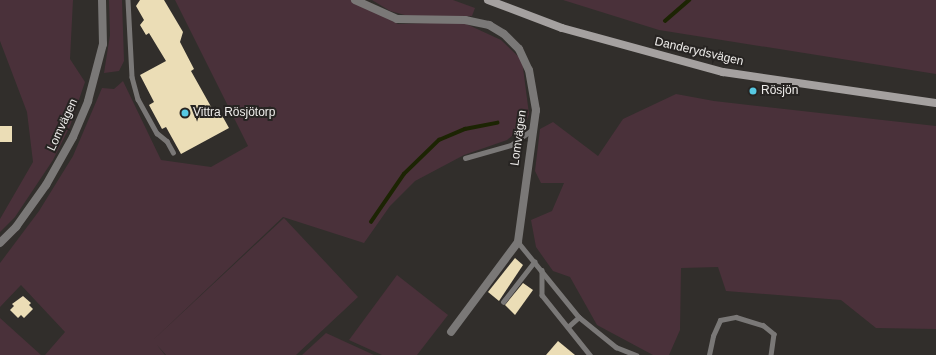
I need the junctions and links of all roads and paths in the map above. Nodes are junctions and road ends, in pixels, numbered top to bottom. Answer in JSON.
{"nodes":[{"id":1,"x":102,"y":0,"type":"edge"},
{"id":2,"x":128,"y":0,"type":"edge"},
{"id":3,"x":355,"y":0,"type":"edge"},
{"id":4,"x":488,"y":0,"type":"edge"},
{"id":5,"x":936,"y":103,"type":"edge"},
{"id":6,"x":533,"y":129,"type":"junction"},
{"id":7,"x":173,"y":152,"type":"dead end"},
{"id":8,"x":465,"y":158,"type":"dead end"},
{"id":9,"x":518,"y":242,"type":"junction"},
{"id":10,"x":0,"y":243,"type":"edge"},
{"id":11,"x":534,"y":262,"type":"junction"},
{"id":12,"x":542,"y":270,"type":"junction"},
{"id":13,"x":503,"y":302,"type":"dead end"},
{"id":14,"x":578,"y":317,"type":"junction"},
{"id":15,"x":569,"y":326,"type":"junction"},
{"id":16,"x":451,"y":332,"type":"dead end"},
{"id":17,"x":590,"y":355,"type":"edge"},
{"id":18,"x":636,"y":355,"type":"edge"},
{"id":19,"x":709,"y":355,"type":"edge"},
{"id":20,"x":771,"y":355,"type":"edge"}],
"edges":[{"from":1,"to":10,"type":"street","name":"Lomvägen"},
{"from":2,"to":7,"type":"lane"},
{"from":3,"to":6,"type":"street","name":"Lomvägen"},
{"from":4,"to":5,"type":"main road","name":"Danderydsvägen"},
{"from":6,"to":8,"type":"lane"},
{"from":6,"to":9,"type":"street","name":"Lomvägen"},
{"from":9,"to":11,"type":"lane"},
{"from":9,"to":16,"type":"street","name":"Lomvägen"},
{"from":11,"to":12,"type":"lane"},
{"from":11,"to":13,"type":"lane"},
{"from":12,"to":14,"type":"lane"},
{"from":12,"to":15,"type":"lane"},
{"from":14,"to":15,"type":"lane"},
{"from":14,"to":18,"type":"lane"},
{"from":15,"to":17,"type":"lane"},
{"from":19,"to":20,"type":"lane"}]}
